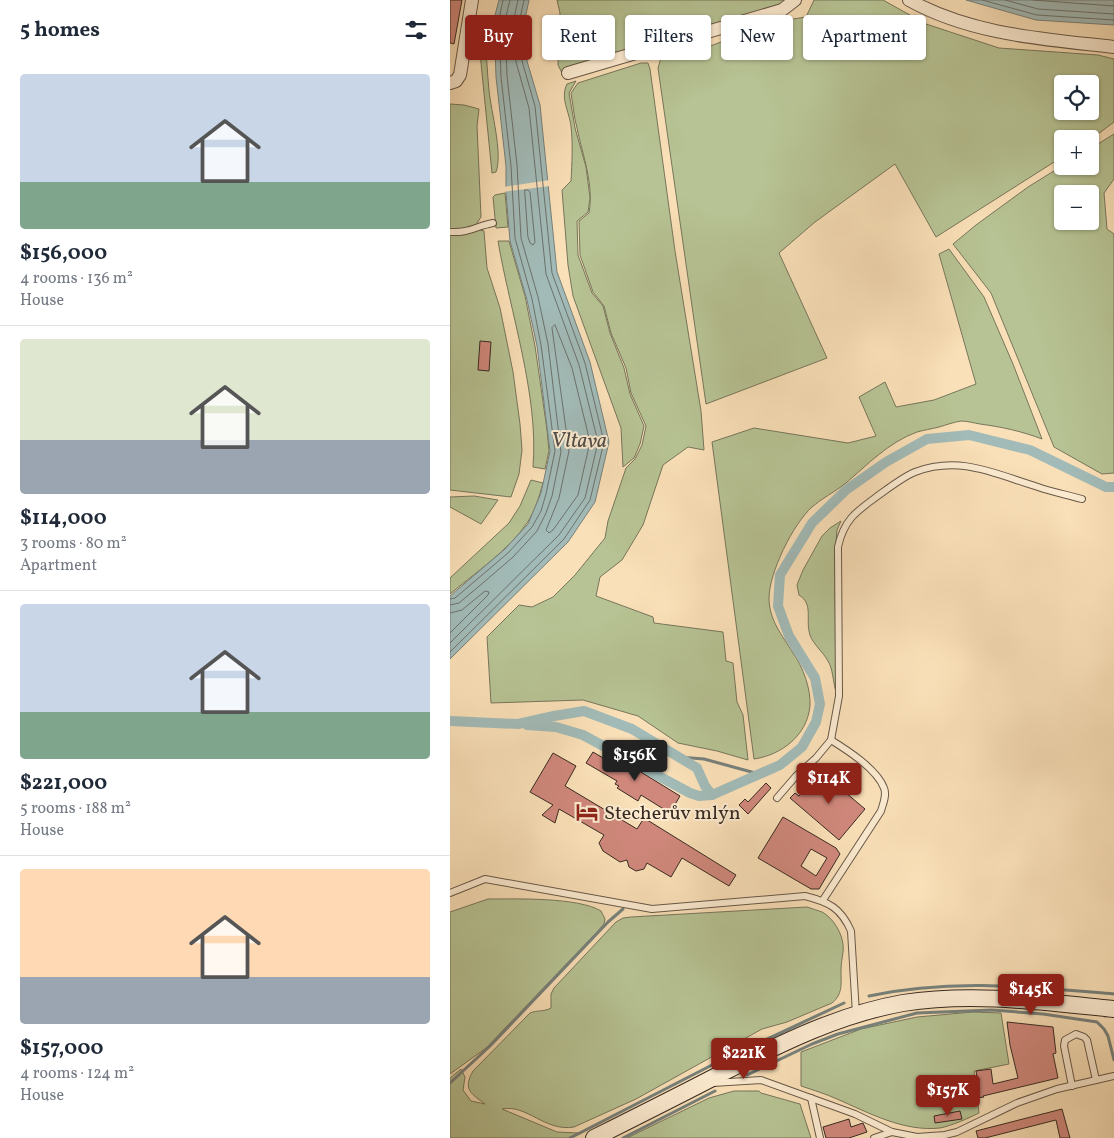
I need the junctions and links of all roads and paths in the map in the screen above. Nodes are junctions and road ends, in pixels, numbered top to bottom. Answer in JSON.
{"nodes":[{"id":1,"x":472,"y":0,"type":"edge"},
{"id":2,"x":796,"y":0,"type":"edge"},
{"id":3,"x":909,"y":0,"type":"edge"},
{"id":4,"x":1114,"y":47,"type":"edge"},
{"id":5,"x":568,"y":73,"type":"dead end"},
{"id":6,"x":450,"y":83,"type":"edge"},
{"id":7,"x":493,"y":223,"type":"dead end"},
{"id":8,"x":450,"y":232,"type":"edge"},
{"id":9,"x":1082,"y":499,"type":"dead end"},
{"id":10,"x":831,"y":740,"type":"junction"},
{"id":11,"x":777,"y":798,"type":"dead end"},
{"id":12,"x":450,"y":893,"type":"edge"},
{"id":13,"x":823,"y":900,"type":"junction"},
{"id":14,"x":1114,"y":1010,"type":"edge"},
{"id":15,"x":856,"y":1015,"type":"junction"},
{"id":16,"x":1114,"y":1076,"type":"edge"},
{"id":17,"x":1096,"y":1080,"type":"junction"},
{"id":18,"x":699,"y":1084,"type":"junction"},
{"id":19,"x":1072,"y":1086,"type":"junction"},
{"id":20,"x":811,"y":1098,"type":"junction"},
{"id":21,"x":892,"y":1132,"type":"junction"},
{"id":22,"x":594,"y":1138,"type":"edge"},
{"id":23,"x":820,"y":1138,"type":"edge"},
{"id":24,"x":874,"y":1138,"type":"edge"},
{"id":25,"x":917,"y":1138,"type":"edge"}],
"edges":[{"from":1,"to":6,"type":"street"},
{"from":2,"to":5,"type":"street"},
{"from":3,"to":4,"type":"street"},
{"from":7,"to":8,"type":"lane"},
{"from":9,"to":10,"type":"lane"},
{"from":10,"to":11,"type":"lane"},
{"from":10,"to":13,"type":"lane"},
{"from":12,"to":13,"type":"lane"},
{"from":13,"to":15,"type":"lane"},
{"from":14,"to":15,"type":"main road"},
{"from":15,"to":18,"type":"main road"},
{"from":16,"to":17,"type":"lane"},
{"from":17,"to":19,"type":"lane"},
{"from":17,"to":19,"type":"lane"},
{"from":18,"to":20,"type":"lane"},
{"from":18,"to":22,"type":"main road"},
{"from":19,"to":25,"type":"lane"},
{"from":20,"to":21,"type":"lane"},
{"from":20,"to":23,"type":"lane"},
{"from":21,"to":24,"type":"lane"},
{"from":21,"to":25,"type":"lane"}]}
